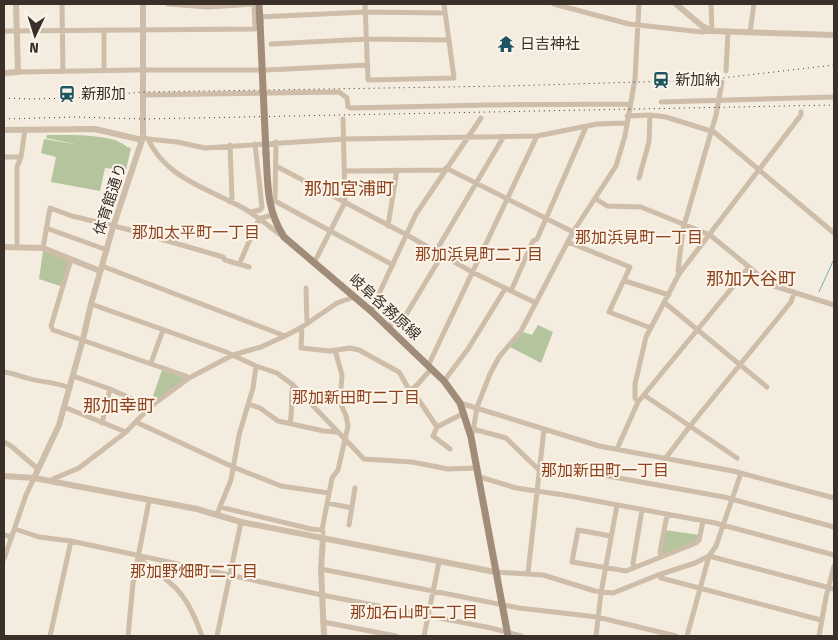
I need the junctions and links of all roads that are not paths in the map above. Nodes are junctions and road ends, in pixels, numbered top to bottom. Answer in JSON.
{"nodes":[{"id":1,"x":16,"y":4,"type":"edge"},
{"id":2,"x":62,"y":4,"type":"edge"},
{"id":3,"x":143,"y":4,"type":"edge"},
{"id":4,"x":168,"y":4,"type":"edge"},
{"id":5,"x":254,"y":4,"type":"edge"},
{"id":6,"x":259,"y":4,"type":"edge"},
{"id":7,"x":365,"y":4,"type":"edge"},
{"id":8,"x":444,"y":4,"type":"edge"},
{"id":9,"x":554,"y":4,"type":"edge"},
{"id":10,"x":639,"y":4,"type":"edge"},
{"id":11,"x":676,"y":4,"type":"edge"},
{"id":12,"x":711,"y":4,"type":"edge"},
{"id":13,"x":754,"y":4,"type":"edge"},
{"id":14,"x":365,"y":12,"type":"junction"},
{"id":15,"x":445,"y":13,"type":"junction"},
{"id":16,"x":259,"y":19,"type":"junction"},
{"id":17,"x":639,"y":25,"type":"junction"},
{"id":18,"x":143,"y":29,"type":"junction"},
{"id":19,"x":62,"y":30,"type":"junction"},
{"id":20,"x":104,"y":30,"type":"junction"},
{"id":21,"x":4,"y":31,"type":"edge"},
{"id":22,"x":17,"y":31,"type":"junction"},
{"id":23,"x":712,"y":31,"type":"junction"},
{"id":24,"x":728,"y":32,"type":"junction"},
{"id":25,"x":750,"y":32,"type":"junction"},
{"id":26,"x":834,"y":35,"type":"edge"},
{"id":27,"x":367,"y":39,"type":"junction"},
{"id":28,"x":449,"y":40,"type":"junction"},
{"id":29,"x":271,"y":44,"type":"dead end"},
{"id":30,"x":368,"y":65,"type":"junction"},
{"id":31,"x":104,"y":70,"type":"junction"},
{"id":32,"x":144,"y":70,"type":"junction"},
{"id":33,"x":63,"y":71,"type":"junction"},
{"id":34,"x":726,"y":71,"type":"dead end"},
{"id":35,"x":18,"y":72,"type":"junction"},
{"id":36,"x":4,"y":73,"type":"edge"},
{"id":37,"x":722,"y":82,"type":"dead end"},
{"id":38,"x":144,"y":95,"type":"junction"},
{"id":39,"x":834,"y":97,"type":"edge"},
{"id":40,"x":718,"y":100,"type":"junction"},
{"id":41,"x":661,"y":102,"type":"dead end"},
{"id":42,"x":630,"y":104,"type":"junction"},
{"id":43,"x":801,"y":112,"type":"dead end"},
{"id":44,"x":650,"y":115,"type":"junction"},
{"id":45,"x":481,"y":118,"type":"dead end"},
{"id":46,"x":344,"y":119,"type":"dead end"},
{"id":47,"x":627,"y":120,"type":"junction"},
{"id":48,"x":586,"y":127,"type":"junction"},
{"id":49,"x":25,"y":129,"type":"junction"},
{"id":50,"x":4,"y":130,"type":"edge"},
{"id":51,"x":711,"y":130,"type":"junction"},
{"id":52,"x":504,"y":136,"type":"junction"},
{"id":53,"x":537,"y":136,"type":"junction"},
{"id":54,"x":468,"y":137,"type":"junction"},
{"id":55,"x":144,"y":139,"type":"junction"},
{"id":56,"x":344,"y":139,"type":"junction"},
{"id":57,"x":276,"y":142,"type":"junction"},
{"id":58,"x":255,"y":144,"type":"junction"},
{"id":59,"x":230,"y":145,"type":"junction"},
{"id":60,"x":21,"y":157,"type":"junction"},
{"id":61,"x":4,"y":158,"type":"edge"},
{"id":62,"x":276,"y":166,"type":"junction"},
{"id":63,"x":446,"y":169,"type":"junction"},
{"id":64,"x":759,"y":169,"type":"junction"},
{"id":65,"x":397,"y":170,"type":"junction"},
{"id":66,"x":344,"y":171,"type":"junction"},
{"id":67,"x":639,"y":178,"type":"dead end"},
{"id":68,"x":476,"y":184,"type":"junction"},
{"id":69,"x":596,"y":198,"type":"junction"},
{"id":70,"x":508,"y":200,"type":"junction"},
{"id":71,"x":230,"y":202,"type":"junction"},
{"id":72,"x":345,"y":202,"type":"junction"},
{"id":73,"x":249,"y":212,"type":"junction"},
{"id":74,"x":272,"y":215,"type":"junction"},
{"id":75,"x":546,"y":218,"type":"junction"},
{"id":76,"x":260,"y":219,"type":"junction"},
{"id":77,"x":684,"y":224,"type":"junction"},
{"id":78,"x":388,"y":226,"type":"junction"},
{"id":79,"x":113,"y":227,"type":"junction"},
{"id":80,"x":46,"y":228,"type":"junction"},
{"id":81,"x":331,"y":231,"type":"junction"},
{"id":82,"x":573,"y":232,"type":"junction"},
{"id":83,"x":834,"y":232,"type":"edge"},
{"id":84,"x":407,"y":235,"type":"junction"},
{"id":85,"x":710,"y":235,"type":"junction"},
{"id":86,"x":284,"y":237,"type":"junction"},
{"id":87,"x":568,"y":242,"type":"junction"},
{"id":88,"x":4,"y":247,"type":"edge"},
{"id":89,"x":17,"y":247,"type":"junction"},
{"id":90,"x":43,"y":248,"type":"junction"},
{"id":91,"x":107,"y":250,"type":"junction"},
{"id":92,"x":436,"y":251,"type":"junction"},
{"id":93,"x":442,"y":255,"type":"junction"},
{"id":94,"x":71,"y":259,"type":"junction"},
{"id":95,"x":242,"y":260,"type":"dead end"},
{"id":96,"x":314,"y":263,"type":"junction"},
{"id":97,"x":393,"y":265,"type":"junction"},
{"id":98,"x":749,"y":266,"type":"junction"},
{"id":99,"x":249,"y":267,"type":"dead end"},
{"id":100,"x":101,"y":268,"type":"junction"},
{"id":101,"x":472,"y":272,"type":"junction"},
{"id":102,"x":679,"y":274,"type":"junction"},
{"id":103,"x":625,"y":281,"type":"junction"},
{"id":104,"x":306,"y":288,"type":"dead end"},
{"id":105,"x":508,"y":290,"type":"junction"},
{"id":106,"x":794,"y":293,"type":"junction"},
{"id":107,"x":669,"y":295,"type":"junction"},
{"id":108,"x":354,"y":297,"type":"junction"},
{"id":109,"x":536,"y":303,"type":"junction"},
{"id":110,"x":665,"y":303,"type":"junction"},
{"id":111,"x":90,"y":304,"type":"junction"},
{"id":112,"x":834,"y":305,"type":"edge"},
{"id":113,"x":371,"y":311,"type":"junction"},
{"id":114,"x":304,"y":326,"type":"junction"},
{"id":115,"x":388,"y":328,"type":"junction"},
{"id":116,"x":651,"y":328,"type":"junction"},
{"id":117,"x":697,"y":329,"type":"junction"},
{"id":118,"x":163,"y":330,"type":"junction"},
{"id":119,"x":285,"y":336,"type":"junction"},
{"id":120,"x":83,"y":339,"type":"junction"},
{"id":121,"x":335,"y":350,"type":"junction"},
{"id":122,"x":233,"y":355,"type":"junction"},
{"id":123,"x":151,"y":363,"type":"junction"},
{"id":124,"x":740,"y":364,"type":"junction"},
{"id":125,"x":256,"y":366,"type":"junction"},
{"id":126,"x":429,"y":367,"type":"junction"},
{"id":127,"x":4,"y":372,"type":"edge"},
{"id":128,"x":73,"y":376,"type":"junction"},
{"id":129,"x":189,"y":378,"type":"junction"},
{"id":130,"x":444,"y":381,"type":"junction"},
{"id":131,"x":292,"y":385,"type":"junction"},
{"id":132,"x":767,"y":387,"type":"dead end"},
{"id":133,"x":70,"y":388,"type":"junction"},
{"id":134,"x":110,"y":389,"type":"junction"},
{"id":135,"x":412,"y":390,"type":"junction"},
{"id":136,"x":644,"y":395,"type":"junction"},
{"id":137,"x":638,"y":402,"type":"junction"},
{"id":138,"x":460,"y":403,"type":"junction"},
{"id":139,"x":248,"y":404,"type":"junction"},
{"id":140,"x":64,"y":407,"type":"junction"},
{"id":141,"x":476,"y":407,"type":"junction"},
{"id":142,"x":150,"y":408,"type":"junction"},
{"id":143,"x":464,"y":413,"type":"junction"},
{"id":144,"x":136,"y":422,"type":"junction"},
{"id":145,"x":102,"y":423,"type":"junction"},
{"id":146,"x":290,"y":423,"type":"junction"},
{"id":147,"x":437,"y":426,"type":"junction"},
{"id":148,"x":690,"y":426,"type":"junction"},
{"id":149,"x":473,"y":429,"type":"junction"},
{"id":150,"x":544,"y":429,"type":"junction"},
{"id":151,"x":126,"y":432,"type":"junction"},
{"id":152,"x":338,"y":432,"type":"junction"},
{"id":153,"x":471,"y":437,"type":"junction"},
{"id":154,"x":346,"y":440,"type":"junction"},
{"id":155,"x":4,"y":442,"type":"edge"},
{"id":156,"x":450,"y":449,"type":"dead end"},
{"id":157,"x":617,"y":449,"type":"junction"},
{"id":158,"x":666,"y":458,"type":"junction"},
{"id":159,"x":738,"y":458,"type":"dead end"},
{"id":160,"x":232,"y":467,"type":"junction"},
{"id":161,"x":38,"y":469,"type":"junction"},
{"id":162,"x":539,"y":470,"type":"junction"},
{"id":163,"x":477,"y":472,"type":"junction"},
{"id":164,"x":741,"y":473,"type":"junction"},
{"id":165,"x":4,"y":476,"type":"edge"},
{"id":166,"x":34,"y":478,"type":"junction"},
{"id":167,"x":52,"y":482,"type":"junction"},
{"id":168,"x":355,"y":488,"type":"dead end"},
{"id":169,"x":537,"y":491,"type":"junction"},
{"id":170,"x":329,"y":493,"type":"junction"},
{"id":171,"x":834,"y":498,"type":"edge"},
{"id":172,"x":731,"y":500,"type":"junction"},
{"id":173,"x":150,"y":501,"type":"junction"},
{"id":174,"x":327,"y":503,"type":"junction"},
{"id":175,"x":616,"y":505,"type":"junction"},
{"id":176,"x":220,"y":507,"type":"junction"},
{"id":177,"x":352,"y":508,"type":"junction"},
{"id":178,"x":642,"y":510,"type":"junction"},
{"id":179,"x":217,"y":514,"type":"junction"},
{"id":180,"x":667,"y":515,"type":"junction"},
{"id":181,"x":703,"y":521,"type":"junction"},
{"id":182,"x":241,"y":522,"type":"junction"},
{"id":183,"x":349,"y":525,"type":"dead end"},
{"id":184,"x":722,"y":525,"type":"junction"},
{"id":185,"x":834,"y":527,"type":"edge"},
{"id":186,"x":14,"y":528,"type":"junction"},
{"id":187,"x":322,"y":530,"type":"junction"},
{"id":188,"x":4,"y":534,"type":"edge"},
{"id":189,"x":611,"y":536,"type":"junction"},
{"id":190,"x":12,"y":537,"type":"junction"},
{"id":191,"x":323,"y":538,"type":"junction"},
{"id":192,"x":71,"y":541,"type":"junction"},
{"id":193,"x":834,"y":555,"type":"edge"},
{"id":194,"x":662,"y":556,"type":"junction"},
{"id":195,"x":709,"y":556,"type":"junction"},
{"id":196,"x":138,"y":557,"type":"junction"},
{"id":197,"x":4,"y":559,"type":"edge"},
{"id":198,"x":439,"y":562,"type":"junction"},
{"id":199,"x":834,"y":566,"type":"edge"},
{"id":200,"x":605,"y":567,"type":"junction"},
{"id":201,"x":634,"y":568,"type":"junction"},
{"id":202,"x":321,"y":569,"type":"junction"},
{"id":203,"x":496,"y":572,"type":"junction"},
{"id":204,"x":528,"y":573,"type":"junction"},
{"id":205,"x":230,"y":575,"type":"junction"},
{"id":206,"x":658,"y":575,"type":"junction"},
{"id":207,"x":700,"y":588,"type":"junction"},
{"id":208,"x":828,"y":589,"type":"junction"},
{"id":209,"x":834,"y":589,"type":"edge"},
{"id":210,"x":433,"y":590,"type":"junction"},
{"id":211,"x":601,"y":593,"type":"junction"},
{"id":212,"x":322,"y":595,"type":"junction"},
{"id":213,"x":502,"y":604,"type":"junction"},
{"id":214,"x":428,"y":616,"type":"junction"},
{"id":215,"x":597,"y":617,"type":"junction"},
{"id":216,"x":822,"y":620,"type":"junction"},
{"id":217,"x":323,"y":622,"type":"junction"},
{"id":218,"x":508,"y":634,"type":"edge"},
{"id":219,"x":50,"y":636,"type":"edge"},
{"id":220,"x":128,"y":636,"type":"edge"},
{"id":221,"x":202,"y":636,"type":"edge"},
{"id":222,"x":217,"y":636,"type":"edge"},
{"id":223,"x":324,"y":636,"type":"edge"},
{"id":224,"x":396,"y":636,"type":"edge"},
{"id":225,"x":424,"y":636,"type":"edge"},
{"id":226,"x":521,"y":636,"type":"edge"},
{"id":227,"x":596,"y":636,"type":"edge"},
{"id":228,"x":676,"y":636,"type":"edge"},
{"id":229,"x":687,"y":636,"type":"edge"},
{"id":230,"x":819,"y":636,"type":"edge"}],
"edges":[{"from":1,"to":22,"type":"street"},
{"from":2,"to":19,"type":"street"},
{"from":3,"to":18,"type":"street","name":"体育館通り"},
{"from":4,"to":5,"type":"street"},
{"from":5,"to":6,"type":"street"},
{"from":5,"to":18,"type":"street"},
{"from":6,"to":16,"type":"main road","name":"岐阜各務原線"},
{"from":7,"to":14,"type":"street"},
{"from":8,"to":15,"type":"street"},
{"from":9,"to":17,"type":"street"},
{"from":10,"to":17,"type":"street"},
{"from":11,"to":23,"type":"street"},
{"from":12,"to":23,"type":"street"},
{"from":13,"to":25,"type":"street"},
{"from":14,"to":15,"type":"street"},
{"from":14,"to":16,"type":"street"},
{"from":14,"to":27,"type":"street"},
{"from":15,"to":28,"type":"street"},
{"from":16,"to":74,"type":"main road","name":"岐阜各務原線","bridge":true},
{"from":17,"to":23,"type":"street"},
{"from":17,"to":42,"type":"street"},
{"from":18,"to":20,"type":"street"},
{"from":18,"to":32,"type":"street","name":"体育館通り"},
{"from":19,"to":20,"type":"street"},
{"from":19,"to":22,"type":"street"},
{"from":19,"to":33,"type":"street"},
{"from":20,"to":31,"type":"street"},
{"from":21,"to":22,"type":"street"},
{"from":22,"to":35,"type":"street"},
{"from":23,"to":24,"type":"street"},
{"from":24,"to":25,"type":"street"},
{"from":24,"to":34,"type":"street"},
{"from":25,"to":26,"type":"street"},
{"from":27,"to":28,"type":"street"},
{"from":27,"to":29,"type":"street"},
{"from":27,"to":30,"type":"street"},
{"from":28,"to":30,"type":"street"},
{"from":30,"to":32,"type":"street"},
{"from":31,"to":32,"type":"street"},
{"from":31,"to":33,"type":"street"},
{"from":32,"to":38,"type":"street","name":"体育館通り"},
{"from":33,"to":35,"type":"street"},
{"from":35,"to":36,"type":"street"},
{"from":37,"to":40,"type":"street"},
{"from":38,"to":42,"type":"street"},
{"from":38,"to":55,"type":"street","name":"体育館通り"},
{"from":39,"to":40,"type":"street"},
{"from":40,"to":41,"type":"street"},
{"from":40,"to":51,"type":"street"},
{"from":42,"to":47,"type":"street"},
{"from":43,"to":64,"type":"street"},
{"from":44,"to":47,"type":"street"},
{"from":44,"to":51,"type":"street"},
{"from":44,"to":67,"type":"street"},
{"from":45,"to":54,"type":"street"},
{"from":46,"to":56,"type":"street"},
{"from":47,"to":48,"type":"street"},
{"from":47,"to":69,"type":"street"},
{"from":48,"to":53,"type":"street"},
{"from":48,"to":75,"type":"street"},
{"from":49,"to":50,"type":"street"},
{"from":49,"to":55,"type":"street"},
{"from":49,"to":60,"type":"street"},
{"from":51,"to":64,"type":"street"},
{"from":51,"to":77,"type":"street"},
{"from":52,"to":53,"type":"street"},
{"from":52,"to":54,"type":"street"},
{"from":52,"to":68,"type":"street"},
{"from":53,"to":70,"type":"street"},
{"from":54,"to":56,"type":"street"},
{"from":54,"to":63,"type":"street"},
{"from":55,"to":59,"type":"street"},
{"from":55,"to":71,"type":"street"},
{"from":55,"to":79,"type":"street","name":"体育館通り"},
{"from":56,"to":57,"type":"street"},
{"from":56,"to":66,"type":"street"},
{"from":57,"to":58,"type":"street"},
{"from":57,"to":62,"type":"street"},
{"from":58,"to":59,"type":"street"},
{"from":58,"to":73,"type":"street"},
{"from":59,"to":71,"type":"street"},
{"from":60,"to":61,"type":"street"},
{"from":60,"to":89,"type":"street"},
{"from":62,"to":72,"type":"street"},
{"from":62,"to":81,"type":"street"},
{"from":63,"to":65,"type":"street"},
{"from":63,"to":68,"type":"street"},
{"from":63,"to":84,"type":"street"},
{"from":64,"to":83,"type":"street"},
{"from":64,"to":85,"type":"street"},
{"from":65,"to":66,"type":"street"},
{"from":65,"to":78,"type":"street"},
{"from":66,"to":72,"type":"street"},
{"from":68,"to":70,"type":"street"},
{"from":68,"to":92,"type":"street"},
{"from":69,"to":77,"type":"street"},
{"from":69,"to":82,"type":"street"},
{"from":70,"to":75,"type":"street"},
{"from":70,"to":101,"type":"street"},
{"from":71,"to":73,"type":"street"},
{"from":72,"to":78,"type":"street"},
{"from":72,"to":81,"type":"street"},
{"from":73,"to":76,"type":"street"},
{"from":74,"to":76,"type":"street"},
{"from":74,"to":86,"type":"main road","name":"岐阜各務原線"},
{"from":75,"to":82,"type":"street"},
{"from":75,"to":105,"type":"street"},
{"from":76,"to":86,"type":"street"},
{"from":76,"to":95,"type":"street"},
{"from":77,"to":85,"type":"street"},
{"from":77,"to":102,"type":"street"},
{"from":78,"to":84,"type":"street"},
{"from":79,"to":80,"type":"street"},
{"from":79,"to":91,"type":"street","name":"体育館通り"},
{"from":79,"to":99,"type":"street"},
{"from":80,"to":90,"type":"street"},
{"from":80,"to":91,"type":"street"},
{"from":81,"to":96,"type":"street"},
{"from":81,"to":97,"type":"street"},
{"from":82,"to":87,"type":"street"},
{"from":84,"to":92,"type":"street"},
{"from":84,"to":97,"type":"street"},
{"from":85,"to":98,"type":"street"},
{"from":85,"to":102,"type":"street"},
{"from":86,"to":96,"type":"main road","name":"岐阜各務原線"},
{"from":87,"to":103,"type":"street"},
{"from":87,"to":109,"type":"street"},
{"from":88,"to":89,"type":"street"},
{"from":89,"to":90,"type":"street"},
{"from":90,"to":94,"type":"street"},
{"from":91,"to":100,"type":"street","name":"体育館通り"},
{"from":92,"to":93,"type":"street"},
{"from":93,"to":101,"type":"street"},
{"from":93,"to":115,"type":"street"},
{"from":94,"to":100,"type":"street"},
{"from":94,"to":120,"type":"street"},
{"from":96,"to":108,"type":"main road","name":"岐阜各務原線"},
{"from":97,"to":113,"type":"street"},
{"from":98,"to":106,"type":"street"},
{"from":98,"to":117,"type":"street"},
{"from":100,"to":111,"type":"street","name":"体育館通り"},
{"from":100,"to":119,"type":"street"},
{"from":101,"to":105,"type":"street"},
{"from":101,"to":126,"type":"street"},
{"from":102,"to":107,"type":"street"},
{"from":103,"to":107,"type":"street"},
{"from":103,"to":116,"type":"street"},
{"from":104,"to":114,"type":"street"},
{"from":105,"to":109,"type":"street"},
{"from":105,"to":130,"type":"street"},
{"from":106,"to":112,"type":"street"},
{"from":106,"to":124,"type":"street"},
{"from":107,"to":110,"type":"street"},
{"from":108,"to":113,"type":"main road","name":"岐阜各務原線"},
{"from":108,"to":114,"type":"street"},
{"from":109,"to":141,"type":"street"},
{"from":110,"to":116,"type":"street"},
{"from":110,"to":117,"type":"street"},
{"from":111,"to":118,"type":"street"},
{"from":111,"to":120,"type":"street"},
{"from":113,"to":115,"type":"main road","name":"岐阜各務原線"},
{"from":114,"to":119,"type":"street"},
{"from":114,"to":121,"type":"street"},
{"from":115,"to":126,"type":"main road","name":"岐阜各務原線"},
{"from":116,"to":137,"type":"street"},
{"from":117,"to":124,"type":"street"},
{"from":117,"to":136,"type":"street"},
{"from":118,"to":122,"type":"street"},
{"from":118,"to":123,"type":"street"},
{"from":119,"to":122,"type":"street"},
{"from":120,"to":123,"type":"street"},
{"from":120,"to":128,"type":"street"},
{"from":121,"to":135,"type":"street"},
{"from":121,"to":154,"type":"street"},
{"from":122,"to":125,"type":"street"},
{"from":122,"to":129,"type":"street"},
{"from":123,"to":129,"type":"street"},
{"from":124,"to":132,"type":"street"},
{"from":124,"to":148,"type":"street"},
{"from":125,"to":131,"type":"street"},
{"from":125,"to":139,"type":"street"},
{"from":126,"to":130,"type":"main road","name":"岐阜各務原線"},
{"from":126,"to":135,"type":"street"},
{"from":127,"to":133,"type":"street"},
{"from":128,"to":133,"type":"street"},
{"from":128,"to":134,"type":"street"},
{"from":129,"to":142,"type":"street"},
{"from":130,"to":138,"type":"main road","name":"岐阜各務原線"},
{"from":131,"to":146,"type":"street"},
{"from":131,"to":152,"type":"street"},
{"from":133,"to":140,"type":"street"},
{"from":134,"to":142,"type":"street"},
{"from":134,"to":145,"type":"street"},
{"from":135,"to":147,"type":"street"},
{"from":136,"to":137,"type":"street"},
{"from":136,"to":148,"type":"street"},
{"from":137,"to":157,"type":"street"},
{"from":138,"to":141,"type":"street"},
{"from":138,"to":143,"type":"main road","name":"岐阜各務原線"},
{"from":139,"to":146,"type":"street"},
{"from":139,"to":160,"type":"street"},
{"from":140,"to":145,"type":"street"},
{"from":140,"to":161,"type":"street"},
{"from":141,"to":149,"type":"street"},
{"from":141,"to":150,"type":"street"},
{"from":142,"to":144,"type":"street"},
{"from":143,"to":147,"type":"street"},
{"from":143,"to":153,"type":"main road","name":"岐阜各務原線"},
{"from":144,"to":151,"type":"street"},
{"from":144,"to":160,"type":"street"},
{"from":145,"to":151,"type":"street"},
{"from":146,"to":152,"type":"street"},
{"from":147,"to":156,"type":"street"},
{"from":148,"to":158,"type":"street"},
{"from":148,"to":159,"type":"street"},
{"from":149,"to":153,"type":"street"},
{"from":149,"to":162,"type":"street"},
{"from":150,"to":157,"type":"street"},
{"from":150,"to":162,"type":"street"},
{"from":151,"to":167,"type":"street"},
{"from":152,"to":154,"type":"street"},
{"from":153,"to":163,"type":"main road","name":"岐阜各務原線"},
{"from":154,"to":163,"type":"street"},
{"from":154,"to":170,"type":"street"},
{"from":155,"to":161,"type":"street"},
{"from":157,"to":158,"type":"street"},
{"from":158,"to":164,"type":"street"},
{"from":160,"to":170,"type":"street"},
{"from":160,"to":176,"type":"street"},
{"from":161,"to":166,"type":"street"},
{"from":162,"to":169,"type":"street"},
{"from":162,"to":172,"type":"street"},
{"from":163,"to":169,"type":"street"},
{"from":163,"to":203,"type":"main road","name":"岐阜各務原線"},
{"from":164,"to":171,"type":"street"},
{"from":164,"to":172,"type":"street"},
{"from":165,"to":166,"type":"street"},
{"from":166,"to":167,"type":"street"},
{"from":166,"to":186,"type":"street"},
{"from":167,"to":173,"type":"street"},
{"from":168,"to":177,"type":"street"},
{"from":169,"to":175,"type":"street"},
{"from":169,"to":204,"type":"street"},
{"from":170,"to":174,"type":"street"},
{"from":172,"to":184,"type":"street"},
{"from":172,"to":185,"type":"street"},
{"from":173,"to":179,"type":"street"},
{"from":173,"to":196,"type":"street"},
{"from":174,"to":177,"type":"street"},
{"from":174,"to":187,"type":"street"},
{"from":175,"to":178,"type":"street"},
{"from":175,"to":189,"type":"street"},
{"from":176,"to":179,"type":"street"},
{"from":176,"to":187,"type":"street"},
{"from":177,"to":183,"type":"street"},
{"from":178,"to":180,"type":"street"},
{"from":178,"to":201,"type":"street"},
{"from":179,"to":182,"type":"street"},
{"from":180,"to":181,"type":"street"},
{"from":180,"to":194,"type":"street"},
{"from":181,"to":184,"type":"street"},
{"from":181,"to":194,"type":"street"},
{"from":182,"to":191,"type":"street"},
{"from":182,"to":205,"type":"street"},
{"from":184,"to":193,"type":"street"},
{"from":184,"to":195,"type":"street"},
{"from":186,"to":190,"type":"street"},
{"from":186,"to":192,"type":"street"},
{"from":187,"to":191,"type":"street"},
{"from":188,"to":190,"type":"street"},
{"from":189,"to":200,"type":"street"},
{"from":189,"to":200,"type":"street"},
{"from":190,"to":197,"type":"street"},
{"from":191,"to":198,"type":"street"},
{"from":191,"to":202,"type":"street"},
{"from":192,"to":196,"type":"street"},
{"from":192,"to":219,"type":"street"},
{"from":194,"to":201,"type":"street"},
{"from":195,"to":206,"type":"street"},
{"from":195,"to":207,"type":"street"},
{"from":195,"to":208,"type":"street"},
{"from":196,"to":205,"type":"street"},
{"from":196,"to":220,"type":"street"},
{"from":196,"to":221,"type":"street"},
{"from":198,"to":203,"type":"street"},
{"from":198,"to":210,"type":"street"},
{"from":199,"to":208,"type":"street"},
{"from":200,"to":201,"type":"street"},
{"from":200,"to":211,"type":"street"},
{"from":202,"to":210,"type":"street"},
{"from":202,"to":212,"type":"street"},
{"from":203,"to":204,"type":"street"},
{"from":203,"to":213,"type":"main road","name":"岐阜各務原線"},
{"from":204,"to":211,"type":"street"},
{"from":205,"to":212,"type":"street"},
{"from":205,"to":222,"type":"street"},
{"from":206,"to":207,"type":"street"},
{"from":206,"to":211,"type":"street"},
{"from":207,"to":216,"type":"street"},
{"from":207,"to":229,"type":"street"},
{"from":208,"to":209,"type":"street"},
{"from":208,"to":216,"type":"street"},
{"from":210,"to":213,"type":"street"},
{"from":210,"to":214,"type":"street"},
{"from":211,"to":215,"type":"street"},
{"from":212,"to":214,"type":"street"},
{"from":212,"to":217,"type":"street"},
{"from":213,"to":215,"type":"street"},
{"from":213,"to":218,"type":"main road","name":"岐阜各務原線"},
{"from":214,"to":218,"type":"street"},
{"from":214,"to":225,"type":"street"},
{"from":215,"to":227,"type":"street"},
{"from":215,"to":228,"type":"street"},
{"from":216,"to":230,"type":"street"},
{"from":217,"to":223,"type":"street"},
{"from":217,"to":224,"type":"street"},
{"from":218,"to":226,"type":"street"}]}
